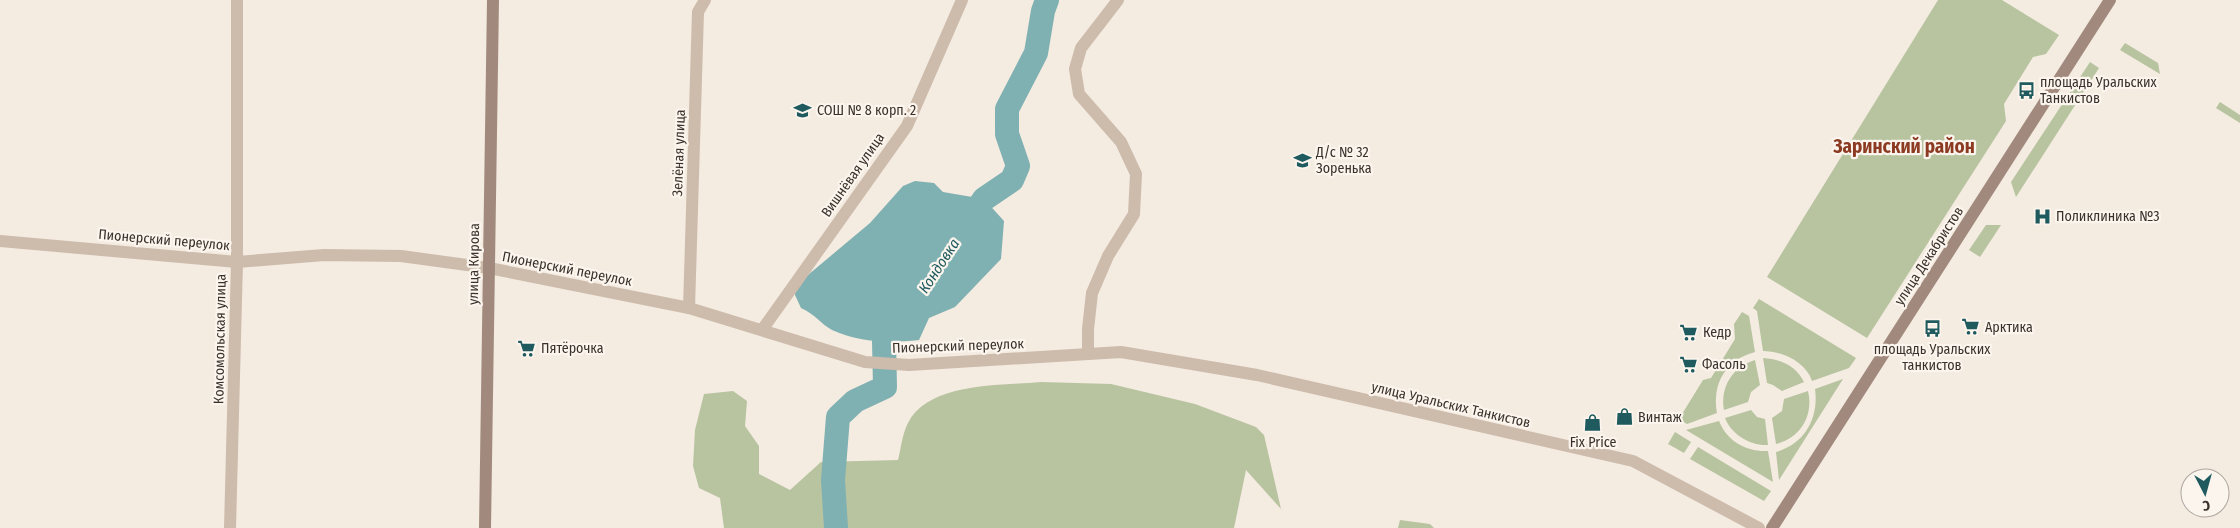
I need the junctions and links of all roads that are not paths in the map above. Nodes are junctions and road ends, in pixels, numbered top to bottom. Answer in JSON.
{"nodes":[{"id":1,"x":237,"y":0,"type":"edge"},
{"id":2,"x":494,"y":0,"type":"edge"},
{"id":3,"x":705,"y":0,"type":"edge"},
{"id":4,"x":962,"y":0,"type":"edge"},
{"id":5,"x":1118,"y":0,"type":"edge"},
{"id":6,"x":2110,"y":0,"type":"edge"},
{"id":7,"x":0,"y":241,"type":"edge"},
{"id":8,"x":236,"y":262,"type":"junction"},
{"id":9,"x":489,"y":268,"type":"junction"},
{"id":10,"x":689,"y":308,"type":"junction"},
{"id":11,"x":762,"y":330,"type":"junction"},
{"id":12,"x":1121,"y":352,"type":"joint"},
{"id":13,"x":1088,"y":354,"type":"junction"},
{"id":14,"x":230,"y":528,"type":"edge"},
{"id":15,"x":485,"y":528,"type":"edge"},
{"id":16,"x":1759,"y":528,"type":"edge"},
{"id":17,"x":1772,"y":528,"type":"edge"}],
"edges":[{"from":1,"to":8,"type":"street","name":"Комсомольская улица"},
{"from":2,"to":9,"type":"street","name":"улица Кирова"},
{"from":3,"to":10,"type":"street","name":"Зелёная улица"},
{"from":4,"to":11,"type":"street","name":"Вишнёвая улица"},
{"from":5,"to":13,"type":"street"},
{"from":6,"to":17,"type":"street","name":"улица Декабристов"},
{"from":7,"to":8,"type":"street","name":"Пионерский переулок"},
{"from":8,"to":9,"type":"street","name":"Пионерский переулок"},
{"from":8,"to":14,"type":"street","name":"Комсомольская улица"},
{"from":9,"to":10,"type":"street","name":"Пионерский переулок"},
{"from":9,"to":15,"type":"street","name":"улица Кирова"},
{"from":10,"to":11,"type":"street","name":"Пионерский переулок"},
{"from":11,"to":13,"type":"street","name":"Пионерский переулок"},
{"from":12,"to":13,"type":"street","name":"Пионерский переулок"},
{"from":12,"to":16,"type":"street","name":"улица Уральских Танкистов"}]}
